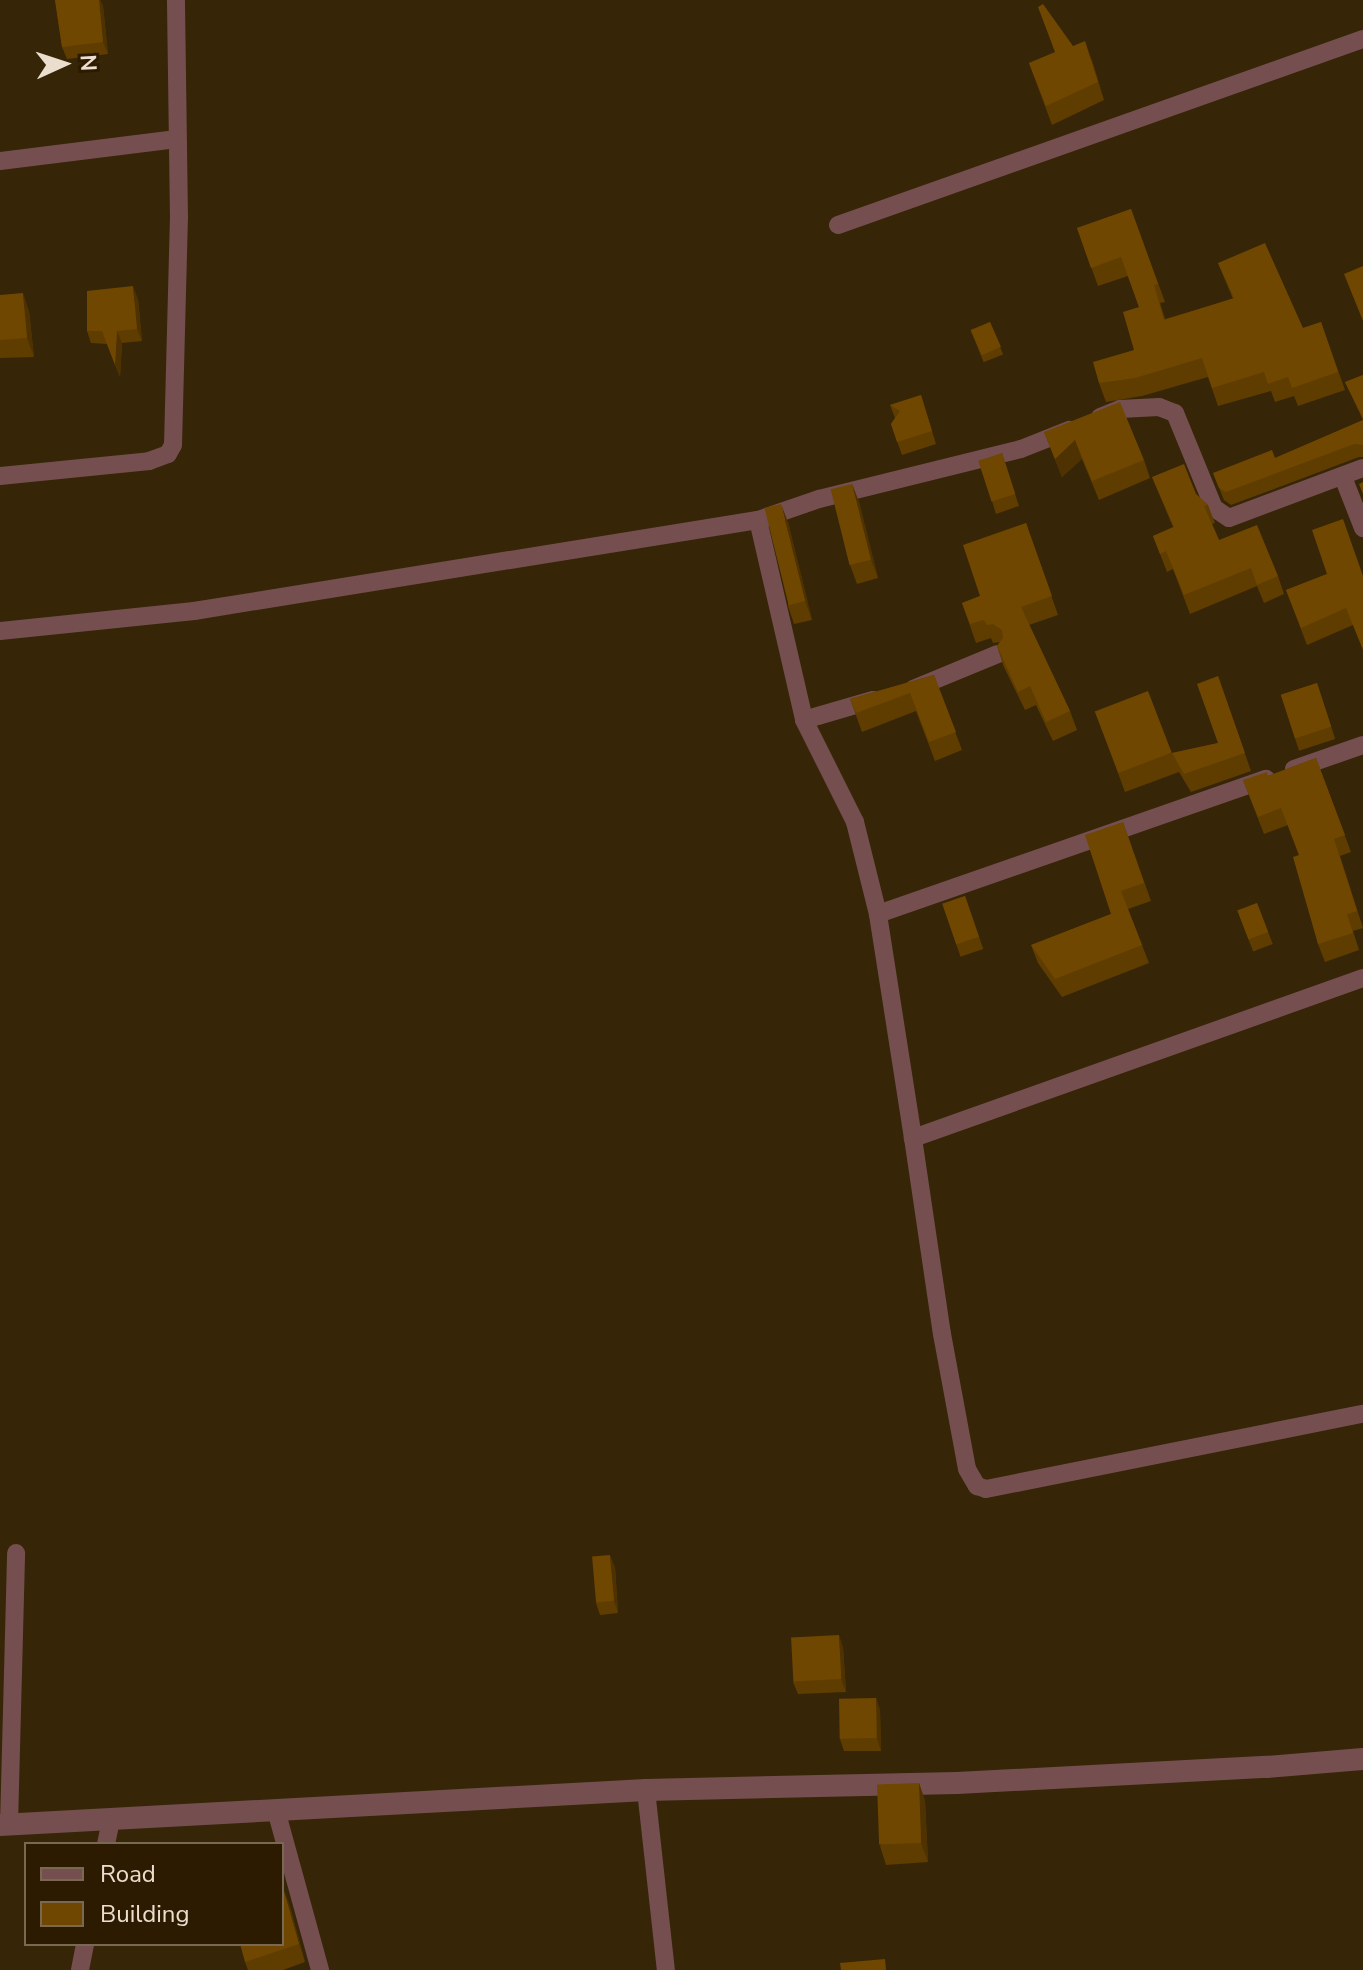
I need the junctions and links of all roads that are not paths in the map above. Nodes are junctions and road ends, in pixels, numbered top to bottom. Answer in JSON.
{"nodes":[{"id":1,"x":176,"y":0,"type":"edge"},
{"id":2,"x":1363,"y":38,"type":"edge"},
{"id":3,"x":177,"y":139,"type":"junction"},
{"id":4,"x":0,"y":161,"type":"edge"},
{"id":5,"x":838,"y":225,"type":"dead end"},
{"id":6,"x":1363,"y":468,"type":"edge"},
{"id":7,"x":0,"y":476,"type":"edge"},
{"id":8,"x":1343,"y":477,"type":"junction"},
{"id":9,"x":758,"y":520,"type":"junction"},
{"id":10,"x":1363,"y":528,"type":"edge"},
{"id":11,"x":0,"y":631,"type":"edge"},
{"id":12,"x":998,"y":654,"type":"edge"},
{"id":13,"x":804,"y":720,"type":"junction"},
{"id":14,"x":1363,"y":745,"type":"edge"},
{"id":15,"x":878,"y":914,"type":"junction"},
{"id":16,"x":1363,"y":978,"type":"edge"},
{"id":17,"x":913,"y":1138,"type":"junction"},
{"id":18,"x":1363,"y":1414,"type":"edge"},
{"id":19,"x":16,"y":1553,"type":"dead end"},
{"id":20,"x":1363,"y":1759,"type":"edge"},
{"id":21,"x":646,"y":1790,"type":"junction"},
{"id":22,"x":276,"y":1810,"type":"junction"},
{"id":23,"x":111,"y":1821,"type":"junction"},
{"id":24,"x":5,"y":1825,"type":"edge"},
{"id":25,"x":106,"y":1842,"type":"edge"},
{"id":26,"x":85,"y":1946,"type":"edge"},
{"id":27,"x":80,"y":1970,"type":"edge"},
{"id":28,"x":320,"y":1970,"type":"edge"},
{"id":29,"x":666,"y":1970,"type":"edge"}],
"edges":[{"from":1,"to":3,"type":"street"},
{"from":2,"to":5,"type":"street"},
{"from":3,"to":4,"type":"street"},
{"from":3,"to":7,"type":"street"},
{"from":6,"to":8,"type":"street"},
{"from":8,"to":9,"type":"street"},
{"from":8,"to":10,"type":"street"},
{"from":9,"to":11,"type":"street"},
{"from":9,"to":13,"type":"street"},
{"from":12,"to":13,"type":"street"},
{"from":13,"to":15,"type":"street"},
{"from":14,"to":15,"type":"street"},
{"from":15,"to":17,"type":"street"},
{"from":16,"to":17,"type":"street"},
{"from":17,"to":18,"type":"street"},
{"from":19,"to":24,"type":"street"},
{"from":20,"to":21,"type":"street"},
{"from":21,"to":22,"type":"street"},
{"from":21,"to":29,"type":"street"},
{"from":22,"to":23,"type":"street"},
{"from":22,"to":28,"type":"street"},
{"from":23,"to":24,"type":"street"},
{"from":23,"to":25,"type":"street"},
{"from":26,"to":27,"type":"street"}]}
